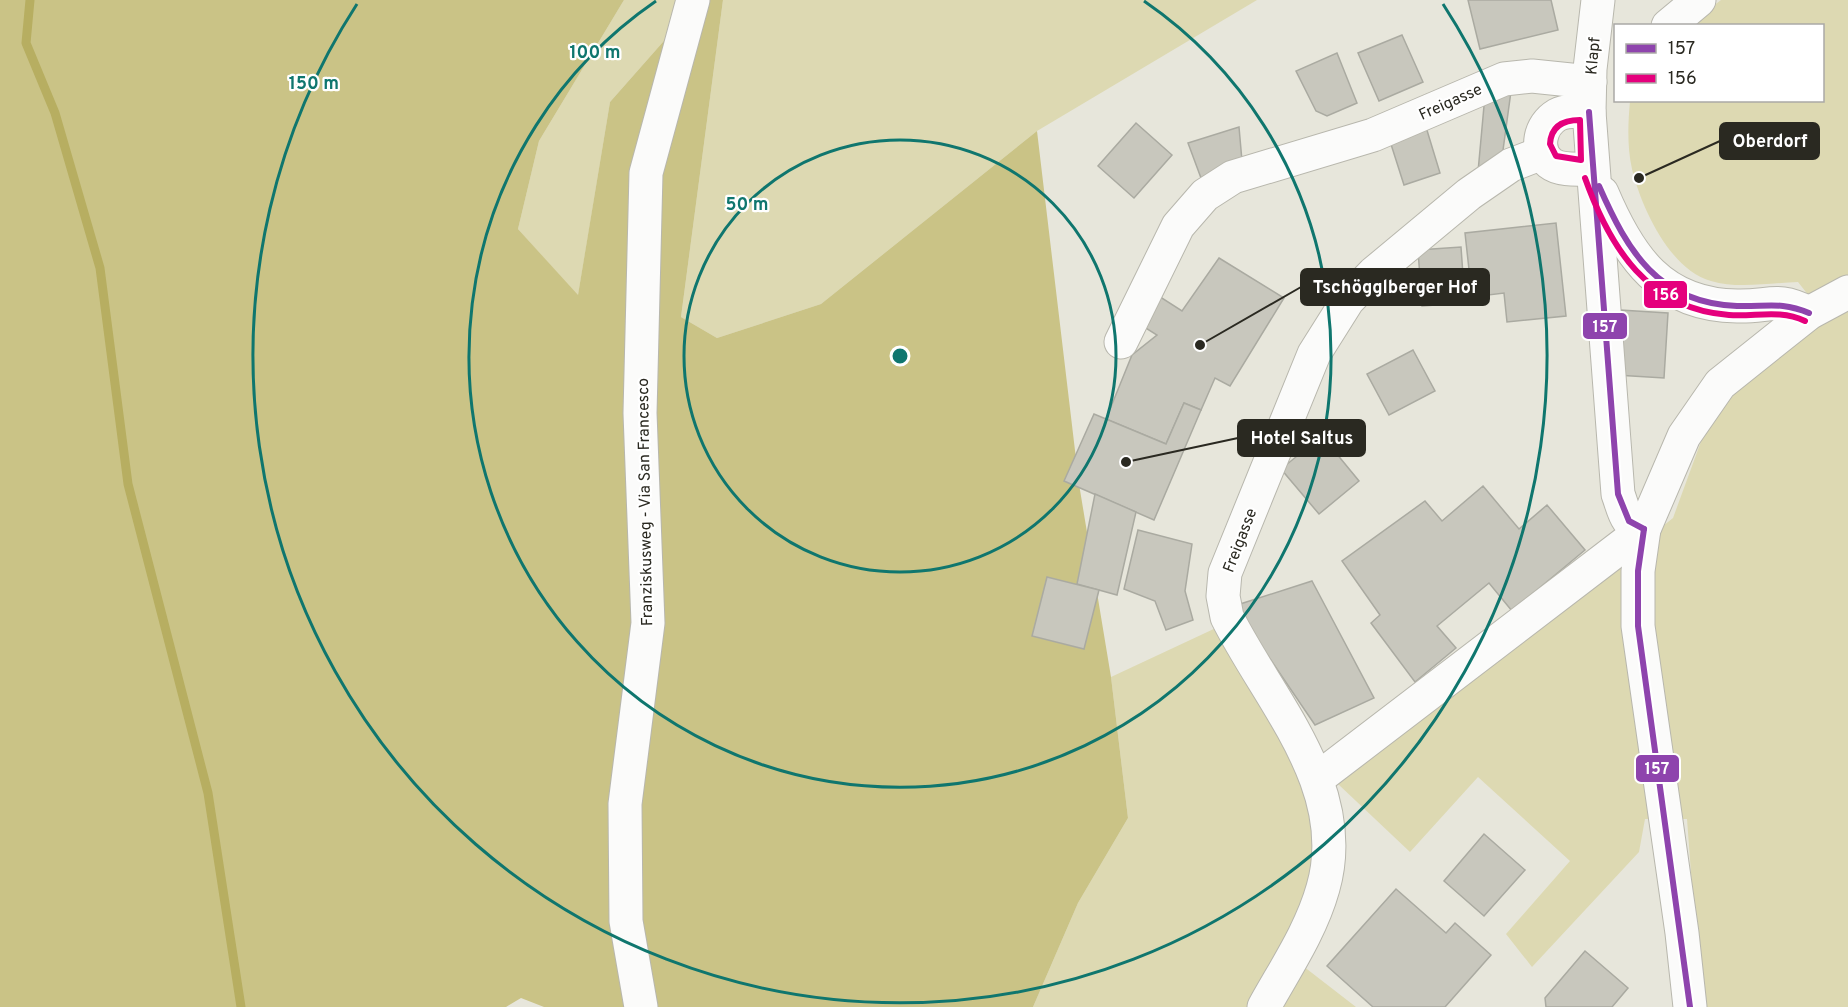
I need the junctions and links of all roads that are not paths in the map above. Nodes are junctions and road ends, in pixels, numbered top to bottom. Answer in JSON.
{"nodes":[{"id":1,"x":693,"y":0,"type":"edge"},
{"id":2,"x":1598,"y":0,"type":"edge"},
{"id":3,"x":1699,"y":0,"type":"edge"},
{"id":4,"x":1670,"y":24,"type":"edge"},
{"id":5,"x":1598,"y":89,"type":"edge"},
{"id":6,"x":1542,"y":153,"type":"junction"},
{"id":7,"x":1592,"y":169,"type":"junction"},
{"id":8,"x":1848,"y":292,"type":"edge"},
{"id":9,"x":1809,"y":313,"type":"junction"},
{"id":10,"x":1121,"y":342,"type":"dead end"},
{"id":11,"x":1644,"y":529,"type":"junction"},
{"id":12,"x":1317,"y":779,"type":"junction"},
{"id":13,"x":641,"y":1007,"type":"edge"},
{"id":14,"x":1264,"y":1007,"type":"edge"},
{"id":15,"x":1690,"y":1007,"type":"edge"}],
"edges":[{"from":1,"to":13,"type":"street","name":"Franziskusweg - Via San Francesco"},
{"from":2,"to":5,"type":"street","name":"Klapf"},
{"from":3,"to":4,"type":"street"},
{"from":5,"to":6,"type":"street"},
{"from":5,"to":7,"type":"street","name":"Klapf"},
{"from":5,"to":10,"type":"street","name":"Freigasse"},
{"from":6,"to":7,"type":"street"},
{"from":6,"to":12,"type":"street","name":"Freigasse"},
{"from":7,"to":9,"type":"street"},
{"from":7,"to":11,"type":"street","name":"Klapf"},
{"from":8,"to":9,"type":"street"},
{"from":9,"to":11,"type":"street"},
{"from":11,"to":12,"type":"street"},
{"from":11,"to":15,"type":"street"},
{"from":12,"to":14,"type":"street","name":"Freigasse"}]}
